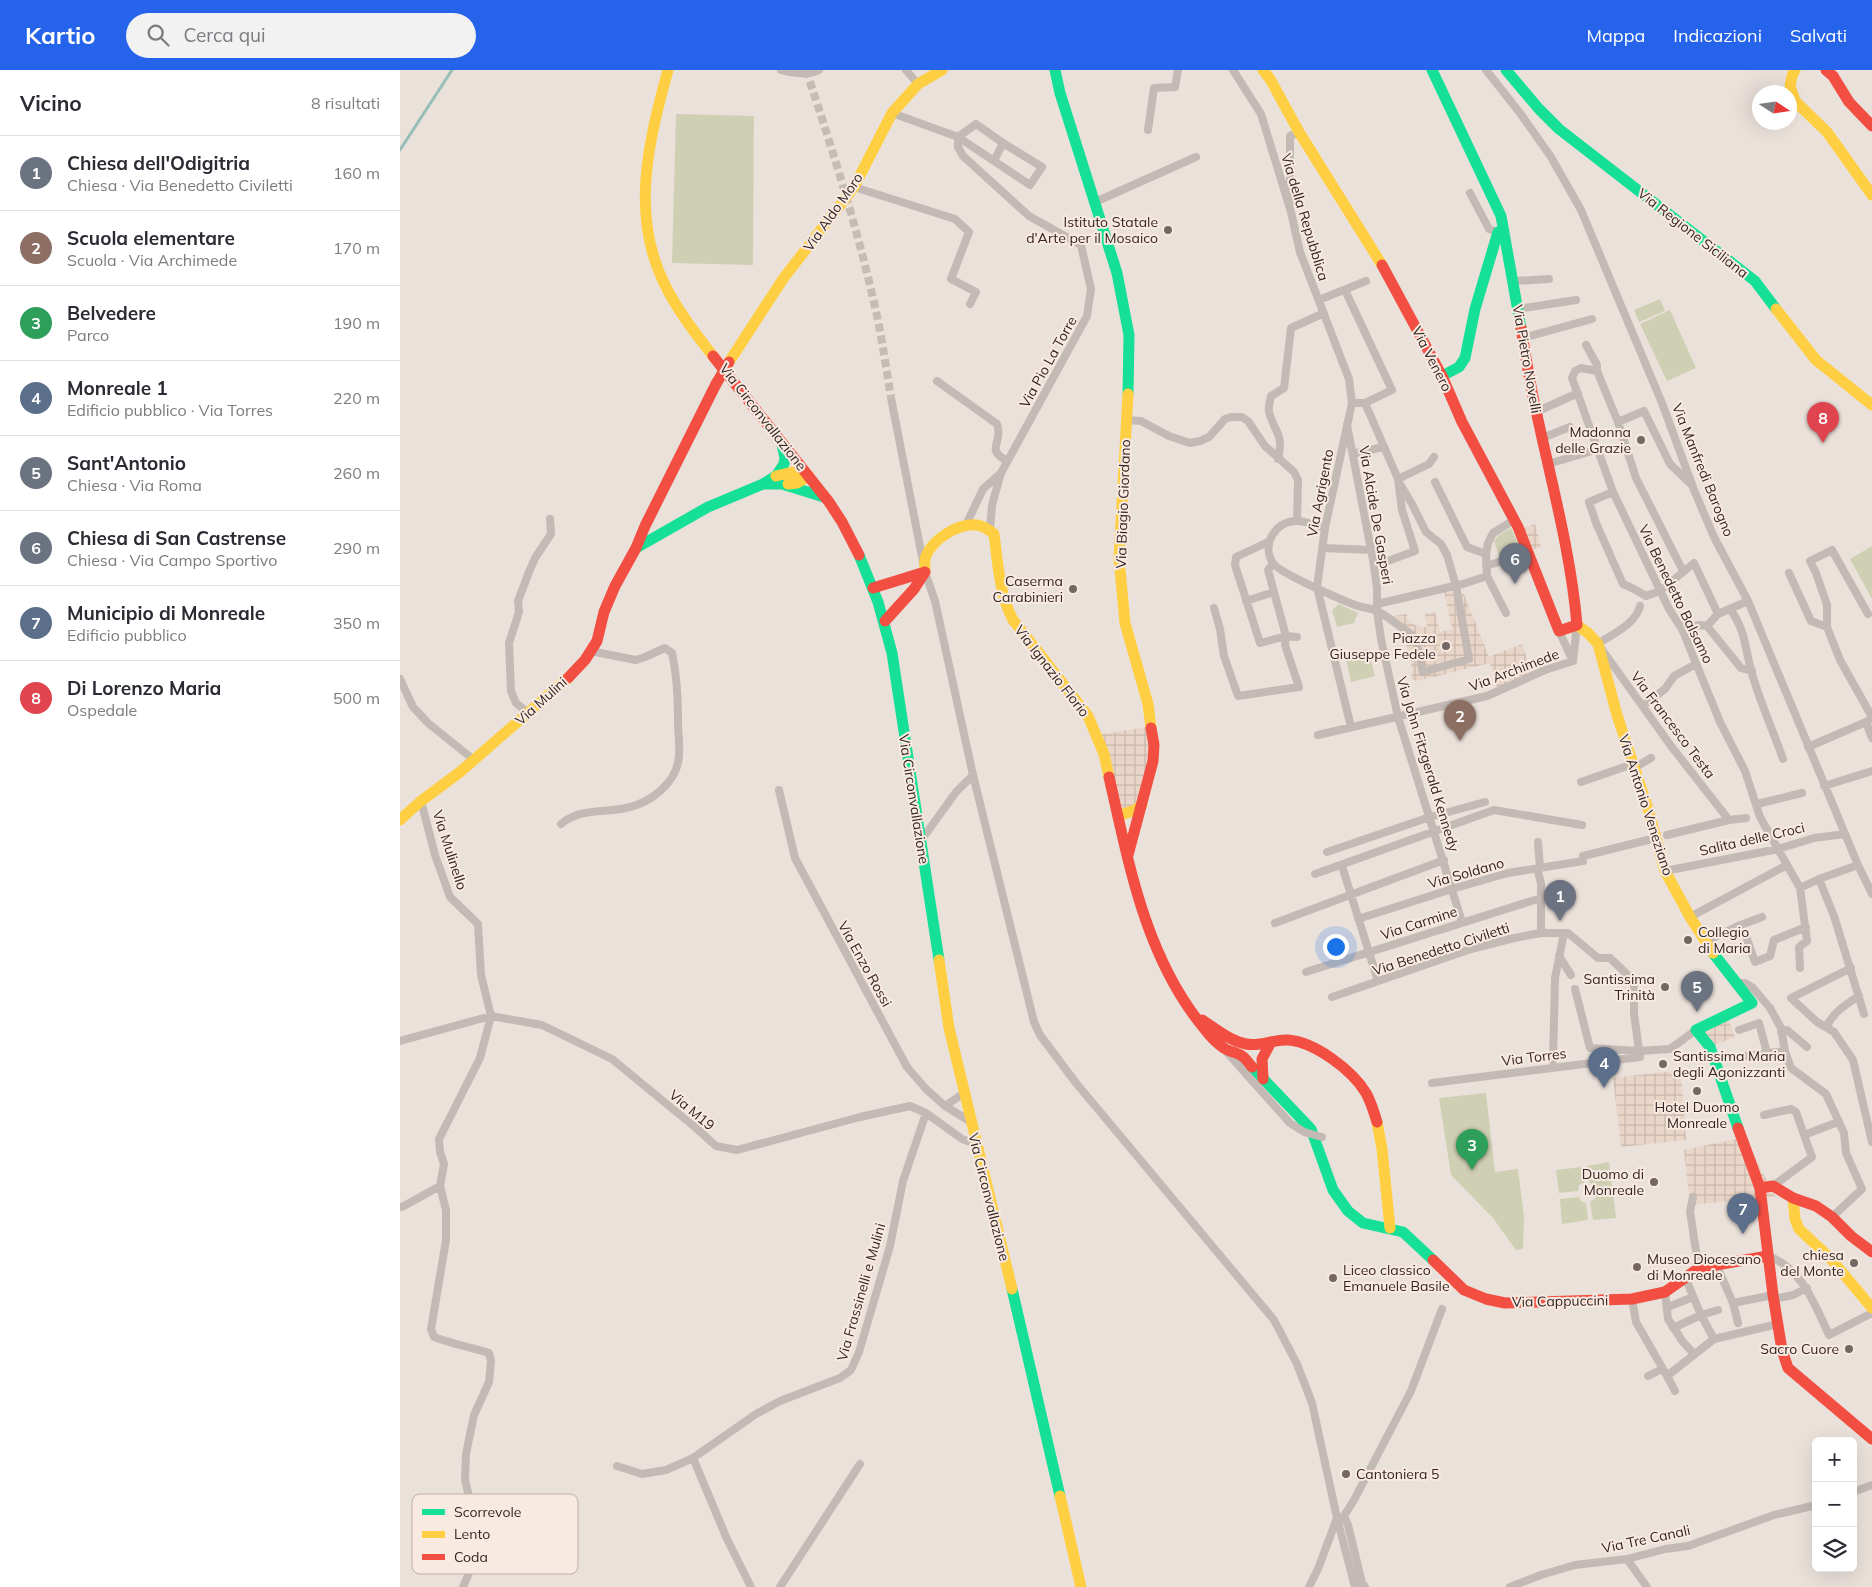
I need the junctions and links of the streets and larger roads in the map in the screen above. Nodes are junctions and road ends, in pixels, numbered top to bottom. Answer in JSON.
{"nodes":[{"id":1,"x":668,"y":70,"type":"edge"},
{"id":2,"x":782,"y":70,"type":"edge"},
{"id":3,"x":819,"y":70,"type":"edge"},
{"id":4,"x":906,"y":70,"type":"edge"},
{"id":5,"x":942,"y":70,"type":"edge"},
{"id":6,"x":1055,"y":70,"type":"edge"},
{"id":7,"x":1178,"y":70,"type":"edge"},
{"id":8,"x":1233,"y":70,"type":"edge"},
{"id":9,"x":1263,"y":70,"type":"edge"},
{"id":10,"x":1432,"y":70,"type":"edge"},
{"id":11,"x":1486,"y":70,"type":"edge"},
{"id":12,"x":1506,"y":70,"type":"edge"},
{"id":13,"x":1826,"y":70,"type":"edge"},
{"id":14,"x":1792,"y":71,"type":"edge"},
{"id":15,"x":918,"y":84,"type":"junction"},
{"id":16,"x":892,"y":112,"type":"junction"},
{"id":17,"x":1872,"y":126,"type":"edge"},
{"id":18,"x":1148,"y":130,"type":"dead end"},
{"id":19,"x":1299,"y":132,"type":"junction"},
{"id":20,"x":958,"y":137,"type":"junction"},
{"id":21,"x":1003,"y":143,"type":"junction"},
{"id":22,"x":1196,"y":157,"type":"dead end"},
{"id":23,"x":994,"y":161,"type":"junction"},
{"id":24,"x":854,"y":187,"type":"junction"},
{"id":25,"x":1470,"y":193,"type":"dead end"},
{"id":26,"x":1872,"y":195,"type":"edge"},
{"id":27,"x":1095,"y":202,"type":"junction"},
{"id":28,"x":1290,"y":212,"type":"junction"},
{"id":29,"x":1500,"y":231,"type":"junction"},
{"id":30,"x":1549,"y":280,"type":"dead end"},
{"id":31,"x":1366,"y":281,"type":"dead end"},
{"id":32,"x":1513,"y":281,"type":"junction"},
{"id":33,"x":1344,"y":290,"type":"junction"},
{"id":34,"x":1319,"y":300,"type":"junction"},
{"id":35,"x":1576,"y":300,"type":"dead end"},
{"id":36,"x":970,"y":304,"type":"dead end"},
{"id":37,"x":1518,"y":309,"type":"junction"},
{"id":38,"x":1324,"y":313,"type":"junction"},
{"id":39,"x":1592,"y":319,"type":"dead end"},
{"id":40,"x":1523,"y":338,"type":"junction"},
{"id":41,"x":1586,"y":345,"type":"dead end"},
{"id":42,"x":1597,"y":371,"type":"junction"},
{"id":43,"x":1442,"y":376,"type":"junction"},
{"id":44,"x":937,"y":381,"type":"dead end"},
{"id":45,"x":1578,"y":393,"type":"junction"},
{"id":46,"x":892,"y":403,"type":"tunnel mouth"},
{"id":47,"x":1352,"y":403,"type":"junction"},
{"id":48,"x":1366,"y":403,"type":"junction"},
{"id":49,"x":1872,"y":405,"type":"edge"},
{"id":50,"x":1536,"y":412,"type":"junction"},
{"id":51,"x":1127,"y":420,"type":"junction"},
{"id":52,"x":1618,"y":422,"type":"junction"},
{"id":53,"x":1347,"y":423,"type":"junction"},
{"id":54,"x":1570,"y":427,"type":"dead end"},
{"id":55,"x":1542,"y":438,"type":"junction"},
{"id":56,"x":781,"y":442,"type":"junction"},
{"id":57,"x":1383,"y":447,"type":"junction"},
{"id":58,"x":1599,"y":449,"type":"junction"},
{"id":59,"x":1354,"y":454,"type":"junction"},
{"id":60,"x":1434,"y":457,"type":"dead end"},
{"id":61,"x":1278,"y":459,"type":"junction"},
{"id":62,"x":1007,"y":461,"type":"junction"},
{"id":63,"x":1548,"y":464,"type":"junction"},
{"id":64,"x":1001,"y":473,"type":"junction"},
{"id":65,"x":809,"y":476,"type":"junction"},
{"id":66,"x":779,"y":480,"type":"junction"},
{"id":67,"x":1399,"y":482,"type":"junction"},
{"id":68,"x":1435,"y":482,"type":"dead end"},
{"id":69,"x":1692,"y":485,"type":"junction"},
{"id":70,"x":1613,"y":492,"type":"junction"},
{"id":71,"x":824,"y":497,"type":"junction"},
{"id":72,"x":550,"y":519,"type":"dead end"},
{"id":73,"x":1514,"y":520,"type":"junction"},
{"id":74,"x":1297,"y":521,"type":"junction"},
{"id":75,"x":964,"y":527,"type":"junction"},
{"id":76,"x":1325,"y":528,"type":"junction"},
{"id":77,"x":990,"y":529,"type":"junction"},
{"id":78,"x":1268,"y":542,"type":"junction"},
{"id":79,"x":636,"y":548,"type":"junction"},
{"id":80,"x":1322,"y":548,"type":"junction"},
{"id":81,"x":1372,"y":550,"type":"junction"},
{"id":82,"x":1486,"y":554,"type":"junction"},
{"id":83,"x":1373,"y":560,"type":"junction"},
{"id":84,"x":1502,"y":560,"type":"dead end"},
{"id":85,"x":1272,"y":563,"type":"junction"},
{"id":86,"x":1486,"y":566,"type":"junction"},
{"id":87,"x":1682,"y":571,"type":"junction"},
{"id":88,"x":925,"y":572,"type":"junction"},
{"id":89,"x":1789,"y":573,"type":"dead end"},
{"id":90,"x":1487,"y":576,"type":"junction"},
{"id":91,"x":1456,"y":586,"type":"junction"},
{"id":92,"x":1317,"y":587,"type":"junction"},
{"id":93,"x":873,"y":588,"type":"junction"},
{"id":94,"x":1660,"y":591,"type":"junction"},
{"id":95,"x":1274,"y":592,"type":"junction"},
{"id":96,"x":1246,"y":601,"type":"junction"},
{"id":97,"x":1748,"y":601,"type":"junction"},
{"id":98,"x":1640,"y":606,"type":"dead end"},
{"id":99,"x":1377,"y":607,"type":"junction"},
{"id":100,"x":1214,"y":608,"type":"dead end"},
{"id":101,"x":1730,"y":609,"type":"junction"},
{"id":102,"x":1506,"y":613,"type":"dead end"},
{"id":103,"x":1718,"y":614,"type":"junction"},
{"id":104,"x":1868,"y":614,"type":"dead end"},
{"id":105,"x":885,"y":621,"type":"junction"},
{"id":106,"x":1577,"y":625,"type":"junction"},
{"id":107,"x":1709,"y":625,"type":"junction"},
{"id":108,"x":1827,"y":627,"type":"junction"},
{"id":109,"x":1682,"y":629,"type":"junction"},
{"id":110,"x":1559,"y":631,"type":"junction"},
{"id":111,"x":1286,"y":636,"type":"junction"},
{"id":112,"x":1297,"y":637,"type":"dead end"},
{"id":113,"x":1598,"y":644,"type":"junction"},
{"id":114,"x":590,"y":652,"type":"junction"},
{"id":115,"x":1573,"y":661,"type":"junction"},
{"id":116,"x":1696,"y":664,"type":"junction"},
{"id":117,"x":1752,"y":671,"type":"junction"},
{"id":118,"x":1423,"y":672,"type":"junction"},
{"id":119,"x":1413,"y":674,"type":"dead end"},
{"id":120,"x":400,"y":679,"type":"edge"},
{"id":121,"x":1643,"y":706,"type":"junction"},
{"id":122,"x":528,"y":713,"type":"junction"},
{"id":123,"x":1398,"y":717,"type":"junction"},
{"id":124,"x":1870,"y":719,"type":"edge"},
{"id":125,"x":1351,"y":727,"type":"junction"},
{"id":126,"x":1318,"y":735,"type":"dead end"},
{"id":127,"x":1872,"y":738,"type":"edge"},
{"id":128,"x":1808,"y":747,"type":"junction"},
{"id":129,"x":1651,"y":758,"type":"dead end"},
{"id":130,"x":1784,"y":759,"type":"dead end"},
{"id":131,"x":474,"y":760,"type":"junction"},
{"id":132,"x":1634,"y":766,"type":"junction"},
{"id":133,"x":1872,"y":772,"type":"edge"},
{"id":134,"x":973,"y":775,"type":"junction"},
{"id":135,"x":1581,"y":782,"type":"dead end"},
{"id":136,"x":1824,"y":786,"type":"junction"},
{"id":137,"x":779,"y":790,"type":"dead end"},
{"id":138,"x":1802,"y":793,"type":"dead end"},
{"id":139,"x":421,"y":801,"type":"junction"},
{"id":140,"x":1485,"y":802,"type":"dead end"},
{"id":141,"x":1756,"y":804,"type":"junction"},
{"id":142,"x":1142,"y":805,"type":"junction"},
{"id":143,"x":1118,"y":816,"type":"junction"},
{"id":144,"x":1430,"y":817,"type":"junction"},
{"id":145,"x":1746,"y":818,"type":"dead end"},
{"id":146,"x":400,"y":820,"type":"edge"},
{"id":147,"x":1729,"y":820,"type":"junction"},
{"id":148,"x":561,"y":824,"type":"dead end"},
{"id":149,"x":1582,"y":825,"type":"dead end"},
{"id":150,"x":1434,"y":830,"type":"junction"},
{"id":151,"x":1845,"y":834,"type":"junction"},
{"id":152,"x":1661,"y":836,"type":"junction"},
{"id":153,"x":920,"y":842,"type":"junction"},
{"id":154,"x":1538,"y":842,"type":"dead end"},
{"id":155,"x":1778,"y":849,"type":"junction"},
{"id":156,"x":1327,"y":852,"type":"dead end"},
{"id":157,"x":1128,"y":856,"type":"junction"},
{"id":158,"x":1444,"y":860,"type":"junction"},
{"id":159,"x":1787,"y":864,"type":"junction"},
{"id":160,"x":1858,"y":865,"type":"junction"},
{"id":161,"x":1342,"y":866,"type":"junction"},
{"id":162,"x":1539,"y":868,"type":"junction"},
{"id":163,"x":1665,"y":871,"type":"junction"},
{"id":164,"x":1315,"y":874,"type":"dead end"},
{"id":165,"x":1818,"y":879,"type":"junction"},
{"id":166,"x":1800,"y":888,"type":"junction"},
{"id":167,"x":1452,"y":889,"type":"junction"},
{"id":168,"x":1872,"y":894,"type":"edge"},
{"id":169,"x":1351,"y":896,"type":"junction"},
{"id":170,"x":1541,"y":898,"type":"junction"},
{"id":171,"x":1762,"y":916,"type":"dead end"},
{"id":172,"x":1690,"y":917,"type":"junction"},
{"id":173,"x":1358,"y":919,"type":"junction"},
{"id":174,"x":1462,"y":922,"type":"junction"},
{"id":175,"x":1276,"y":923,"type":"dead end"},
{"id":176,"x":1806,"y":927,"type":"junction"},
{"id":177,"x":1541,"y":933,"type":"junction"},
{"id":178,"x":1564,"y":933,"type":"junction"},
{"id":179,"x":1747,"y":939,"type":"dead end"},
{"id":180,"x":1707,"y":941,"type":"junction"},
{"id":181,"x":1369,"y":952,"type":"junction"},
{"id":182,"x":1559,"y":956,"type":"junction"},
{"id":183,"x":1800,"y":968,"type":"dead end"},
{"id":184,"x":1850,"y":968,"type":"junction"},
{"id":185,"x":1306,"y":972,"type":"dead end"},
{"id":186,"x":1571,"y":975,"type":"dead end"},
{"id":187,"x":1378,"y":981,"type":"junction"},
{"id":188,"x":1736,"y":983,"type":"junction"},
{"id":189,"x":1575,"y":989,"type":"dead end"},
{"id":190,"x":1860,"y":996,"type":"junction"},
{"id":191,"x":1332,"y":997,"type":"dead end"},
{"id":192,"x":1190,"y":1012,"type":"junction"},
{"id":193,"x":1864,"y":1014,"type":"dead end"},
{"id":194,"x":491,"y":1016,"type":"junction"},
{"id":195,"x":1826,"y":1027,"type":"junction"},
{"id":196,"x":1696,"y":1030,"type":"junction"},
{"id":197,"x":1739,"y":1030,"type":"dead end"},
{"id":198,"x":1781,"y":1032,"type":"junction"},
{"id":199,"x":400,"y":1041,"type":"edge"},
{"id":200,"x":1272,"y":1042,"type":"junction"},
{"id":201,"x":1807,"y":1047,"type":"dead end"},
{"id":202,"x":1225,"y":1049,"type":"junction"},
{"id":203,"x":1784,"y":1051,"type":"junction"},
{"id":204,"x":1767,"y":1053,"type":"junction"},
{"id":205,"x":1640,"y":1054,"type":"junction"},
{"id":206,"x":1746,"y":1056,"type":"dead end"},
{"id":207,"x":1553,"y":1061,"type":"dead end"},
{"id":208,"x":1263,"y":1079,"type":"junction"},
{"id":209,"x":1432,"y":1083,"type":"dead end"},
{"id":210,"x":964,"y":1093,"type":"junction"},
{"id":211,"x":945,"y":1106,"type":"junction"},
{"id":212,"x":926,"y":1113,"type":"junction"},
{"id":213,"x":1764,"y":1115,"type":"dead end"},
{"id":214,"x":971,"y":1122,"type":"junction"},
{"id":215,"x":1838,"y":1122,"type":"junction"},
{"id":216,"x":1804,"y":1135,"type":"junction"},
{"id":217,"x":1322,"y":1137,"type":"dead end"},
{"id":218,"x":1872,"y":1142,"type":"edge"},
{"id":219,"x":976,"y":1144,"type":"junction"},
{"id":220,"x":440,"y":1186,"type":"junction"},
{"id":221,"x":1773,"y":1186,"type":"junction"},
{"id":222,"x":1760,"y":1188,"type":"junction"},
{"id":223,"x":1694,"y":1197,"type":"dead end"},
{"id":224,"x":1793,"y":1198,"type":"junction"},
{"id":225,"x":400,"y":1207,"type":"edge"},
{"id":226,"x":1832,"y":1217,"type":"junction"},
{"id":227,"x":1390,"y":1228,"type":"junction"},
{"id":228,"x":1696,"y":1245,"type":"tunnel mouth"},
{"id":229,"x":1870,"y":1248,"type":"edge"},
{"id":230,"x":1768,"y":1256,"type":"junction"},
{"id":231,"x":1716,"y":1264,"type":"junction"},
{"id":232,"x":1685,"y":1277,"type":"junction"},
{"id":233,"x":1807,"y":1288,"type":"junction"},
{"id":234,"x":1665,"y":1292,"type":"junction"},
{"id":235,"x":1693,"y":1296,"type":"junction"},
{"id":236,"x":1774,"y":1297,"type":"junction"},
{"id":237,"x":1632,"y":1299,"type":"junction"},
{"id":238,"x":1733,"y":1303,"type":"junction"},
{"id":239,"x":1668,"y":1307,"type":"junction"},
{"id":240,"x":1872,"y":1308,"type":"edge"},
{"id":241,"x":1442,"y":1309,"type":"dead end"},
{"id":242,"x":1718,"y":1310,"type":"dead end"},
{"id":243,"x":1872,"y":1313,"type":"edge"},
{"id":244,"x":1701,"y":1315,"type":"junction"},
{"id":245,"x":1778,"y":1324,"type":"junction"},
{"id":246,"x":1672,"y":1328,"type":"junction"},
{"id":247,"x":1739,"y":1328,"type":"junction"},
{"id":248,"x":1714,"y":1339,"type":"junction"},
{"id":249,"x":1694,"y":1354,"type":"junction"},
{"id":250,"x":1662,"y":1368,"type":"junction"},
{"id":251,"x":1648,"y":1376,"type":"dead end"},
{"id":252,"x":1667,"y":1376,"type":"junction"},
{"id":253,"x":1675,"y":1391,"type":"dead end"},
{"id":254,"x":1872,"y":1439,"type":"edge"},
{"id":255,"x":693,"y":1458,"type":"junction"},
{"id":256,"x":860,"y":1464,"type":"dead end"},
{"id":257,"x":618,"y":1466,"type":"dead end"},
{"id":258,"x":1872,"y":1485,"type":"edge"},
{"id":259,"x":1857,"y":1491,"type":"edge"},
{"id":260,"x":468,"y":1494,"type":"edge"},
{"id":261,"x":1812,"y":1506,"type":"edge"},
{"id":262,"x":1340,"y":1517,"type":"junction"},
{"id":263,"x":1627,"y":1559,"type":"junction"},
{"id":264,"x":469,"y":1574,"type":"edge"},
{"id":265,"x":463,"y":1587,"type":"edge"},
{"id":266,"x":751,"y":1587,"type":"edge"},
{"id":267,"x":780,"y":1587,"type":"edge"},
{"id":268,"x":1081,"y":1587,"type":"edge"},
{"id":269,"x":1309,"y":1587,"type":"edge"},
{"id":270,"x":1355,"y":1587,"type":"edge"},
{"id":271,"x":1365,"y":1587,"type":"edge"},
{"id":272,"x":1510,"y":1587,"type":"edge"},
{"id":273,"x":1647,"y":1587,"type":"edge"}],
"edges":[{"from":1,"to":56,"type":"street","name":"Via Circonvallazione"},
{"from":2,"to":3,"type":"street"},
{"from":4,"to":15,"type":"street"},
{"from":5,"to":15,"type":"street","name":"Via Aldo Moro"},
{"from":6,"to":27,"type":"street","name":"Via Biagio Giordano"},
{"from":7,"to":18,"type":"street"},
{"from":8,"to":28,"type":"street","name":"Via della Repubblica"},
{"from":9,"to":19,"type":"street","name":"Via Venero"},
{"from":10,"to":29,"type":"street","name":"Via Pietro Novelli"},
{"from":11,"to":69,"type":"street","name":"Via Manfredi Barogno"},
{"from":12,"to":49,"type":"street","name":"Via Regione Siciliana"},
{"from":13,"to":17,"type":"street"},
{"from":14,"to":26,"type":"street"},
{"from":15,"to":16,"type":"street","name":"Via Aldo Moro"},
{"from":16,"to":20,"type":"street"},
{"from":16,"to":24,"type":"street","name":"Via Aldo Moro"},
{"from":19,"to":28,"type":"street"},
{"from":19,"to":43,"type":"street","name":"Via Venero"},
{"from":20,"to":21,"type":"street"},
{"from":20,"to":23,"type":"street"},
{"from":20,"to":62,"type":"street","name":"Via Pio La Torre"},
{"from":21,"to":23,"type":"street"},
{"from":21,"to":23,"type":"street"},
{"from":22,"to":27,"type":"street"},
{"from":24,"to":36,"type":"street"},
{"from":24,"to":79,"type":"street","name":"Via Aldo Moro","bridge":true},
{"from":25,"to":29,"type":"street"},
{"from":27,"to":51,"type":"street","name":"Via Biagio Giordano"},
{"from":28,"to":34,"type":"street","name":"Via della Repubblica"},
{"from":29,"to":32,"type":"street","name":"Via Pietro Novelli"},
{"from":29,"to":43,"type":"street"},
{"from":30,"to":32,"type":"street"},
{"from":31,"to":33,"type":"street"},
{"from":32,"to":37,"type":"street","name":"Via Pietro Novelli"},
{"from":33,"to":34,"type":"street"},
{"from":33,"to":48,"type":"street"},
{"from":34,"to":38,"type":"street","name":"Via della Repubblica"},
{"from":35,"to":37,"type":"street"},
{"from":37,"to":40,"type":"street","name":"Via Pietro Novelli"},
{"from":38,"to":47,"type":"street","name":"Via della Repubblica"},
{"from":38,"to":61,"type":"street"},
{"from":39,"to":40,"type":"street"},
{"from":40,"to":50,"type":"street","name":"Via Pietro Novelli"},
{"from":41,"to":42,"type":"street"},
{"from":42,"to":45,"type":"street","name":"Via Benedetto Balsamo"},
{"from":42,"to":52,"type":"street"},
{"from":43,"to":73,"type":"street","name":"Via Venero"},
{"from":44,"to":62,"type":"street"},
{"from":45,"to":50,"type":"street"},
{"from":45,"to":58,"type":"street","name":"Via Benedetto Balsamo"},
{"from":46,"to":88,"type":"street"},
{"from":47,"to":48,"type":"street"},
{"from":47,"to":53,"type":"street","name":"Via Agrigento"},
{"from":48,"to":57,"type":"street"},
{"from":50,"to":55,"type":"street","name":"Via Pietro Novelli"},
{"from":51,"to":61,"type":"street"},
{"from":51,"to":142,"type":"street","name":"Via Biagio Giordano"},
{"from":52,"to":69,"type":"street"},
{"from":52,"to":87,"type":"street"},
{"from":53,"to":59,"type":"street","name":"Via Alcide De Gasperi"},
{"from":53,"to":76,"type":"street","name":"Via Agrigento"},
{"from":54,"to":55,"type":"street"},
{"from":55,"to":63,"type":"street","name":"Via Pietro Novelli"},
{"from":56,"to":65,"type":"street","name":"Via Circonvallazione"},
{"from":56,"to":66,"type":"street"},
{"from":57,"to":59,"type":"street"},
{"from":57,"to":67,"type":"street"},
{"from":58,"to":63,"type":"street"},
{"from":58,"to":70,"type":"street","name":"Via Benedetto Balsamo"},
{"from":59,"to":81,"type":"street","name":"Via Alcide De Gasperi"},
{"from":60,"to":67,"type":"street"},
{"from":61,"to":74,"type":"street"},
{"from":62,"to":64,"type":"street","name":"Via Pio La Torre"},
{"from":63,"to":106,"type":"street","name":"Via Pietro Novelli"},
{"from":64,"to":75,"type":"street"},
{"from":64,"to":77,"type":"street"},
{"from":65,"to":66,"type":"street"},
{"from":65,"to":71,"type":"street","name":"Via Circonvallazione"},
{"from":66,"to":71,"type":"street"},
{"from":66,"to":79,"type":"street"},
{"from":67,"to":83,"type":"street"},
{"from":67,"to":91,"type":"street"},
{"from":68,"to":82,"type":"street"},
{"from":69,"to":97,"type":"street","name":"Via Manfredi Barogno"},
{"from":70,"to":94,"type":"street","name":"Via Benedetto Balsamo"},
{"from":70,"to":94,"type":"street"},
{"from":71,"to":93,"type":"street","name":"Via Circonvallazione"},
{"from":72,"to":122,"type":"street"},
{"from":73,"to":82,"type":"street"},
{"from":73,"to":110,"type":"street","name":"Via Venero"},
{"from":74,"to":76,"type":"street"},
{"from":74,"to":78,"type":"street"},
{"from":75,"to":77,"type":"street"},
{"from":75,"to":88,"type":"street"},
{"from":76,"to":80,"type":"street","name":"Via Agrigento"},
{"from":77,"to":143,"type":"street","name":"Via Ignazio Florio"},
{"from":78,"to":85,"type":"street"},
{"from":78,"to":96,"type":"street"},
{"from":79,"to":114,"type":"street","name":"Via Mulini"},
{"from":80,"to":81,"type":"street"},
{"from":80,"to":92,"type":"street","name":"Via Agrigento"},
{"from":81,"to":83,"type":"street","name":"Via Alcide De Gasperi"},
{"from":82,"to":86,"type":"street"},
{"from":83,"to":99,"type":"street","name":"Via Alcide De Gasperi"},
{"from":84,"to":86,"type":"street"},
{"from":85,"to":92,"type":"street"},
{"from":85,"to":95,"type":"street"},
{"from":86,"to":90,"type":"street"},
{"from":87,"to":94,"type":"street"},
{"from":87,"to":103,"type":"street"},
{"from":88,"to":93,"type":"street"},
{"from":88,"to":105,"type":"street"},
{"from":88,"to":134,"type":"street"},
{"from":89,"to":108,"type":"street"},
{"from":90,"to":91,"type":"street"},
{"from":90,"to":102,"type":"street"},
{"from":91,"to":99,"type":"street"},
{"from":91,"to":118,"type":"street"},
{"from":92,"to":99,"type":"street"},
{"from":92,"to":125,"type":"street"},
{"from":93,"to":105,"type":"street","name":"Via Circonvallazione"},
{"from":94,"to":109,"type":"street","name":"Via Benedetto Balsamo"},
{"from":95,"to":96,"type":"street"},
{"from":95,"to":111,"type":"street"},
{"from":96,"to":111,"type":"street"},
{"from":97,"to":101,"type":"street"},
{"from":97,"to":128,"type":"street","name":"Via Manfredi Barogno"},
{"from":98,"to":113,"type":"street"},
{"from":99,"to":118,"type":"street"},
{"from":99,"to":123,"type":"street","name":"Via John Fitzgerald Kennedy"},
{"from":100,"to":111,"type":"street"},
{"from":101,"to":103,"type":"street"},
{"from":101,"to":117,"type":"street"},
{"from":103,"to":107,"type":"street"},
{"from":104,"to":108,"type":"street"},
{"from":105,"to":153,"type":"street","name":"Via Circonvallazione"},
{"from":106,"to":110,"type":"street"},
{"from":106,"to":113,"type":"street"},
{"from":106,"to":115,"type":"street","name":"Via Pietro Novelli"},
{"from":107,"to":109,"type":"street"},
{"from":107,"to":117,"type":"street"},
{"from":108,"to":124,"type":"street"},
{"from":109,"to":116,"type":"street","name":"Via Benedetto Balsamo"},
{"from":110,"to":115,"type":"street","name":"Via Venero"},
{"from":111,"to":112,"type":"street"},
{"from":113,"to":121,"type":"street","name":"Via Francesco Testa"},
{"from":113,"to":132,"type":"street","name":"Via Antonio Veneziano"},
{"from":114,"to":122,"type":"street","name":"Via Mulini"},
{"from":114,"to":148,"type":"street"},
{"from":115,"to":123,"type":"street","name":"Via Archimede"},
{"from":116,"to":121,"type":"street"},
{"from":116,"to":141,"type":"street","name":"Via Benedetto Balsamo"},
{"from":117,"to":130,"type":"street"},
{"from":118,"to":119,"type":"street"},
{"from":120,"to":131,"type":"street"},
{"from":121,"to":147,"type":"street","name":"Via Francesco Testa"},
{"from":122,"to":131,"type":"street","name":"Via Mulini"},
{"from":123,"to":125,"type":"street","name":"Via Archimede"},
{"from":123,"to":144,"type":"street","name":"Via John Fitzgerald Kennedy"},
{"from":124,"to":127,"type":"street"},
{"from":124,"to":128,"type":"street"},
{"from":125,"to":126,"type":"street","name":"Via Archimede"},
{"from":128,"to":136,"type":"street","name":"Via Manfredi Barogno"},
{"from":129,"to":132,"type":"street"},
{"from":131,"to":139,"type":"street","name":"Via Mulini"},
{"from":132,"to":135,"type":"street"},
{"from":132,"to":152,"type":"street","name":"Via Antonio Veneziano"},
{"from":133,"to":136,"type":"street"},
{"from":134,"to":153,"type":"street"},
{"from":134,"to":262,"type":"street"},
{"from":136,"to":151,"type":"street","name":"Via Manfredi Barogno"},
{"from":137,"to":211,"type":"street","name":"Via Enzo Rossi"},
{"from":138,"to":141,"type":"street"},
{"from":139,"to":146,"type":"street","name":"Via Mulini"},
{"from":139,"to":194,"type":"street","name":"Via Mulinello"},
{"from":140,"to":144,"type":"street"},
{"from":141,"to":155,"type":"street","name":"Via Benedetto Balsamo"},
{"from":142,"to":143,"type":"street"},
{"from":142,"to":157,"type":"street","name":"Via Biagio Giordano"},
{"from":143,"to":157,"type":"street","name":"Via Ignazio Florio"},
{"from":144,"to":150,"type":"street","name":"Via John Fitzgerald Kennedy"},
{"from":144,"to":156,"type":"street"},
{"from":145,"to":147,"type":"street","name":"Via Soldano"},
{"from":147,"to":152,"type":"street","name":"Via Soldano"},
{"from":149,"to":150,"type":"street"},
{"from":150,"to":158,"type":"street","name":"Via John Fitzgerald Kennedy"},
{"from":150,"to":161,"type":"street"},
{"from":151,"to":155,"type":"street","name":"Salita delle Croci"},
{"from":151,"to":160,"type":"street","name":"Via Manfredi Barogno"},
{"from":152,"to":162,"type":"street","name":"Via Soldano"},
{"from":152,"to":163,"type":"street","name":"Via Antonio Veneziano"},
{"from":153,"to":210,"type":"street","name":"Via Circonvallazione"},
{"from":154,"to":162,"type":"street"},
{"from":155,"to":159,"type":"street","name":"Via Benedetto Balsamo"},
{"from":155,"to":163,"type":"street","name":"Salita delle Croci"},
{"from":157,"to":192,"type":"street","name":"Via Ignazio Florio"},
{"from":158,"to":167,"type":"street","name":"Via John Fitzgerald Kennedy"},
{"from":158,"to":169,"type":"street"},
{"from":159,"to":166,"type":"street","name":"Via Benedetto Balsamo"},
{"from":159,"to":172,"type":"street"},
{"from":160,"to":165,"type":"street"},
{"from":160,"to":168,"type":"street","name":"Via Manfredi Barogno"},
{"from":161,"to":164,"type":"street"},
{"from":161,"to":169,"type":"street"},
{"from":162,"to":167,"type":"street","name":"Via Soldano"},
{"from":162,"to":170,"type":"street"},
{"from":163,"to":172,"type":"street","name":"Via Antonio Veneziano"},
{"from":165,"to":166,"type":"street"},
{"from":165,"to":184,"type":"street"},
{"from":166,"to":176,"type":"street","name":"Via Benedetto Balsamo"},
{"from":167,"to":173,"type":"street","name":"Via Soldano"},
{"from":167,"to":174,"type":"street","name":"Via John Fitzgerald Kennedy"},
{"from":169,"to":173,"type":"street"},
{"from":169,"to":175,"type":"street"},
{"from":170,"to":174,"type":"street","name":"Via Carmine"},
{"from":170,"to":177,"type":"street"},
{"from":171,"to":180,"type":"street"},
{"from":172,"to":180,"type":"street","name":"Via Antonio Veneziano"},
{"from":173,"to":181,"type":"street"},
{"from":174,"to":181,"type":"street","name":"Via Carmine"},
{"from":176,"to":179,"type":"street"},
{"from":176,"to":183,"type":"street"},
{"from":177,"to":178,"type":"street","name":"Via Benedetto Civiletti"},
{"from":177,"to":187,"type":"street","name":"Via Benedetto Civiletti"},
{"from":178,"to":182,"type":"street"},
{"from":178,"to":205,"type":"street"},
{"from":180,"to":188,"type":"street","name":"Via Antonio Veneziano"},
{"from":181,"to":185,"type":"street","name":"Via Carmine"},
{"from":181,"to":187,"type":"street"},
{"from":182,"to":186,"type":"street"},
{"from":182,"to":207,"type":"street"},
{"from":184,"to":190,"type":"street"},
{"from":184,"to":195,"type":"street"},
{"from":187,"to":191,"type":"street","name":"Via Benedetto Civiletti"},
{"from":188,"to":196,"type":"street","name":"Via Antonio Veneziano"},
{"from":188,"to":198,"type":"street"},
{"from":189,"to":205,"type":"street"},
{"from":190,"to":193,"type":"street"},
{"from":190,"to":195,"type":"street"},
{"from":192,"to":200,"type":"street","name":"Via Ignazio Florio"},
{"from":192,"to":202,"type":"street","name":"Via Ignazio Florio"},
{"from":194,"to":199,"type":"street","name":"Via M19"},
{"from":194,"to":212,"type":"street","name":"Via M19"},
{"from":194,"to":220,"type":"street"},
{"from":195,"to":218,"type":"street"},
{"from":196,"to":205,"type":"street"},
{"from":196,"to":222,"type":"street"},
{"from":197,"to":204,"type":"street"},
{"from":198,"to":201,"type":"street"},
{"from":198,"to":203,"type":"street"},
{"from":200,"to":208,"type":"street"},
{"from":200,"to":227,"type":"street","name":"Via Ignazio Florio"},
{"from":202,"to":208,"type":"street","name":"Via Ignazio Florio"},
{"from":202,"to":217,"type":"street","bridge":true},
{"from":203,"to":204,"type":"street"},
{"from":203,"to":215,"type":"street"},
{"from":204,"to":206,"type":"street"},
{"from":205,"to":209,"type":"street","name":"Via Torres"},
{"from":208,"to":227,"type":"street","name":"Via Ignazio Florio"},
{"from":210,"to":211,"type":"street"},
{"from":210,"to":214,"type":"street","name":"Via Circonvallazione"},
{"from":211,"to":214,"type":"street","name":"Via Enzo Rossi"},
{"from":212,"to":219,"type":"street","name":"Via M19"},
{"from":212,"to":255,"type":"street","name":"Via Frassinelli e Mulini"},
{"from":213,"to":216,"type":"street"},
{"from":214,"to":219,"type":"street","name":"Via Circonvallazione"},
{"from":215,"to":216,"type":"street"},
{"from":215,"to":226,"type":"street"},
{"from":216,"to":221,"type":"street"},
{"from":219,"to":268,"type":"street","name":"Via Circonvallazione"},
{"from":220,"to":225,"type":"street"},
{"from":220,"to":260,"type":"street"},
{"from":221,"to":222,"type":"street"},
{"from":221,"to":224,"type":"street"},
{"from":222,"to":230,"type":"street"},
{"from":223,"to":228,"type":"street"},
{"from":224,"to":226,"type":"street"},
{"from":224,"to":240,"type":"street"},
{"from":226,"to":229,"type":"street"},
{"from":227,"to":237,"type":"street","name":"Via Cappuccini"},
{"from":230,"to":231,"type":"street"},
{"from":230,"to":233,"type":"street"},
{"from":230,"to":236,"type":"street"},
{"from":231,"to":232,"type":"street"},
{"from":231,"to":238,"type":"street"},
{"from":232,"to":234,"type":"street"},
{"from":232,"to":235,"type":"street"},
{"from":233,"to":236,"type":"street"},
{"from":233,"to":243,"type":"street"},
{"from":234,"to":237,"type":"street","name":"Via Cappuccini"},
{"from":234,"to":239,"type":"street"},
{"from":235,"to":239,"type":"street"},
{"from":235,"to":244,"type":"street"},
{"from":236,"to":238,"type":"street"},
{"from":236,"to":245,"type":"street"},
{"from":237,"to":250,"type":"street"},
{"from":238,"to":247,"type":"street"},
{"from":239,"to":246,"type":"street"},
{"from":241,"to":262,"type":"street"},
{"from":242,"to":244,"type":"street"},
{"from":244,"to":246,"type":"street"},
{"from":244,"to":248,"type":"street"},
{"from":245,"to":247,"type":"street"},
{"from":245,"to":254,"type":"street"},
{"from":246,"to":249,"type":"street"},
{"from":247,"to":248,"type":"street"},
{"from":248,"to":249,"type":"street"},
{"from":249,"to":252,"type":"street"},
{"from":250,"to":251,"type":"street"},
{"from":250,"to":252,"type":"street"},
{"from":252,"to":253,"type":"street"},
{"from":255,"to":257,"type":"street","name":"Via Frassinelli e Mulini"},
{"from":255,"to":266,"type":"street"},
{"from":256,"to":267,"type":"street"},
{"from":258,"to":259,"type":"street"},
{"from":261,"to":263,"type":"street","name":"Via Tre Canali"},
{"from":262,"to":269,"type":"street"},
{"from":262,"to":270,"type":"street"},
{"from":262,"to":271,"type":"street"},
{"from":263,"to":272,"type":"street","name":"Via Tre Canali"},
{"from":263,"to":273,"type":"street"},
{"from":264,"to":265,"type":"street"}]}
